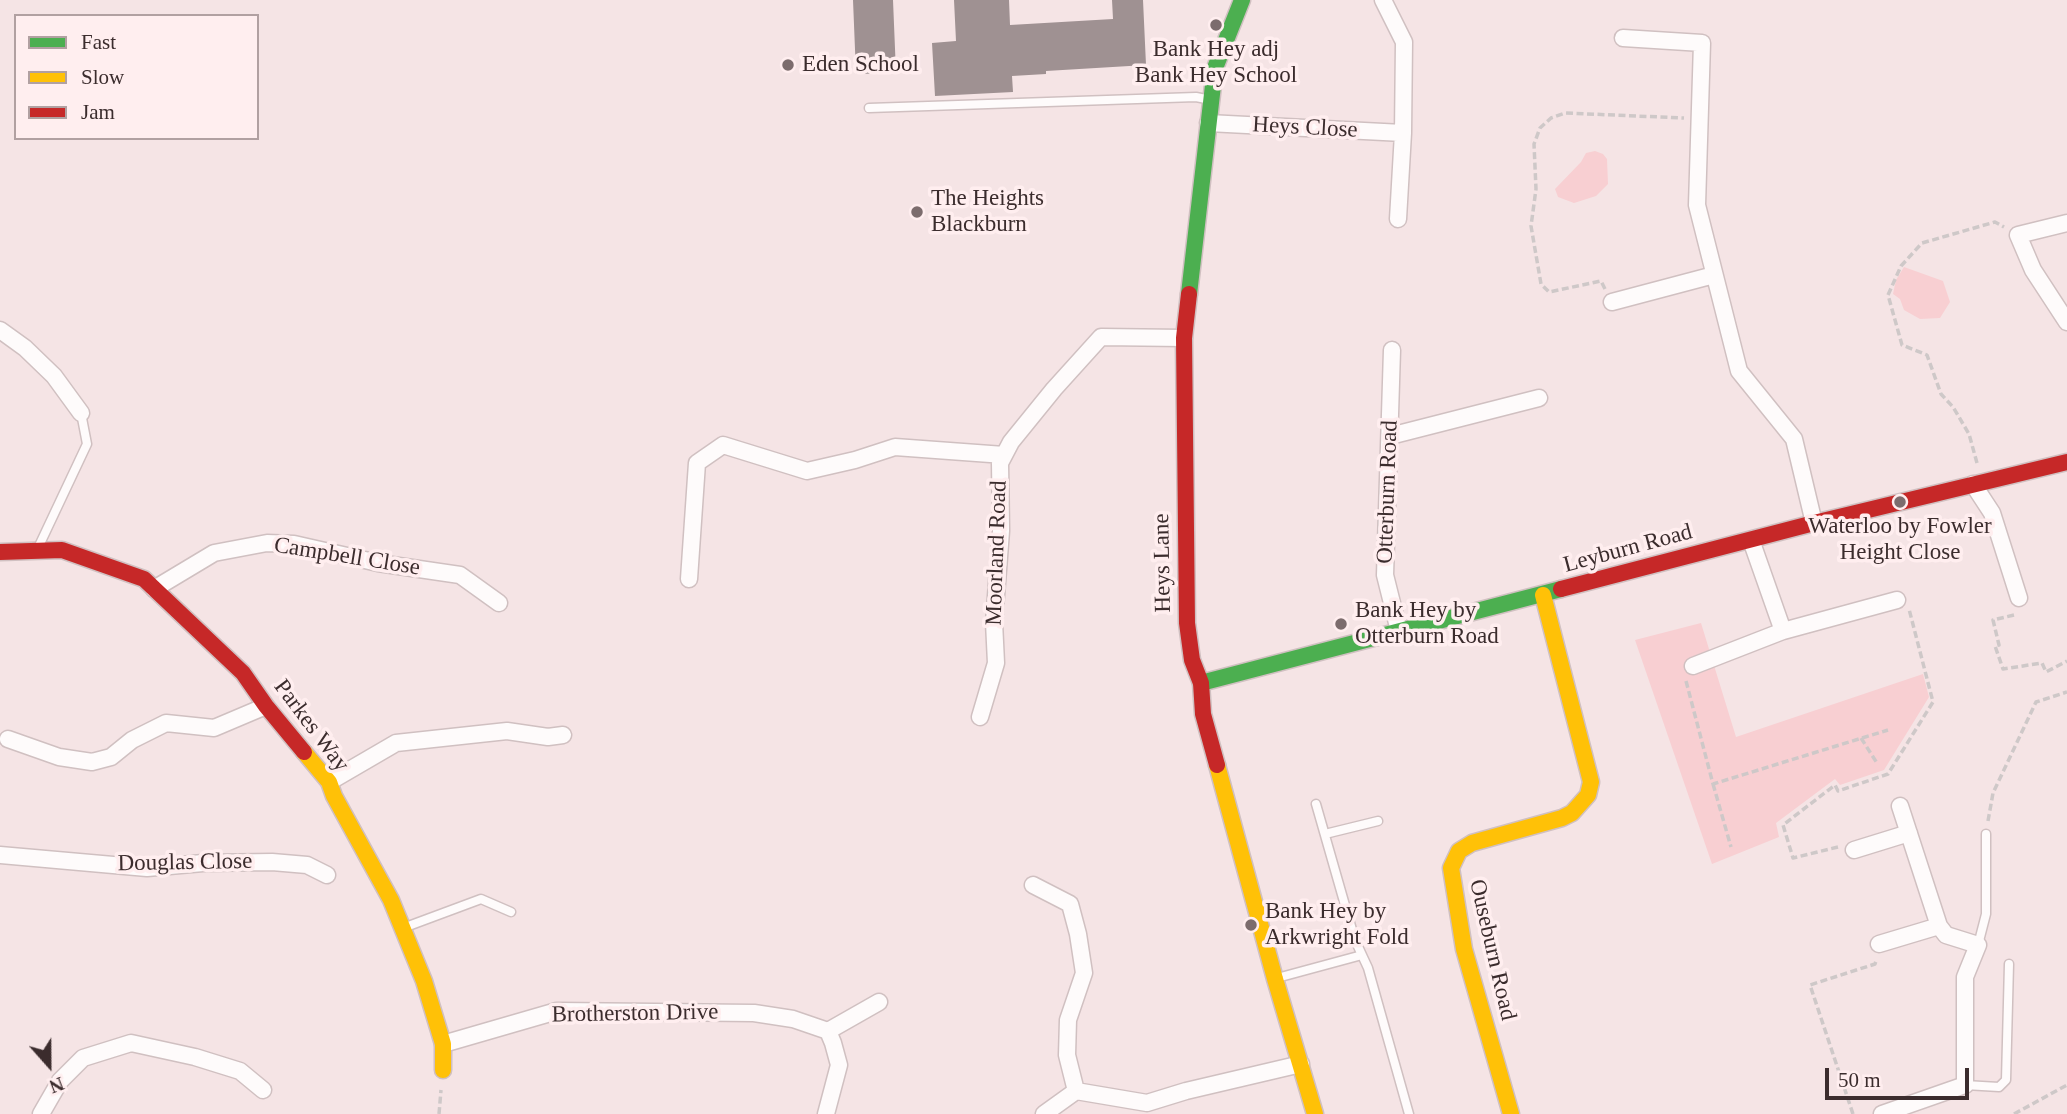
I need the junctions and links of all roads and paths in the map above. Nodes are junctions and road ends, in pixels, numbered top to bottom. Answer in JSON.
{"nodes":[{"id":1,"x":1383,"y":0,"type":"edge"},
{"id":2,"x":1238,"y":2,"type":"edge"},
{"id":3,"x":1623,"y":38,"type":"dead end"},
{"id":4,"x":1211,"y":100,"type":"junction"},
{"id":5,"x":869,"y":108,"type":"dead end"},
{"id":6,"x":1700,"y":118,"type":"junction"},
{"id":7,"x":1208,"y":123,"type":"junction"},
{"id":8,"x":1403,"y":133,"type":"junction"},
{"id":9,"x":1398,"y":219,"type":"dead end"},
{"id":10,"x":2067,"y":223,"type":"edge"},
{"id":11,"x":2018,"y":235,"type":"junction"},
{"id":12,"x":1714,"y":275,"type":"junction"},
{"id":13,"x":1612,"y":302,"type":"joint"},
{"id":14,"x":2067,"y":322,"type":"edge"},
{"id":15,"x":0,"y":330,"type":"edge"},
{"id":16,"x":1184,"y":338,"type":"junction"},
{"id":17,"x":1392,"y":350,"type":"dead end"},
{"id":18,"x":1539,"y":398,"type":"dead end"},
{"id":19,"x":81,"y":412,"type":"joint"},
{"id":20,"x":1390,"y":436,"type":"junction"},
{"id":21,"x":1004,"y":454,"type":"junction"},
{"id":22,"x":2067,"y":462,"type":"edge"},
{"id":23,"x":1978,"y":482,"type":"junction"},
{"id":24,"x":1814,"y":523,"type":"junction"},
{"id":25,"x":1751,"y":540,"type":"junction"},
{"id":26,"x":37,"y":551,"type":"junction"},
{"id":27,"x":0,"y":552,"type":"edge"},
{"id":28,"x":689,"y":579,"type":"dead end"},
{"id":29,"x":154,"y":589,"type":"junction"},
{"id":30,"x":1543,"y":594,"type":"junction"},
{"id":31,"x":2019,"y":598,"type":"joint"},
{"id":32,"x":1896,"y":600,"type":"joint"},
{"id":33,"x":499,"y":603,"type":"dead end"},
{"id":34,"x":1399,"y":631,"type":"junction"},
{"id":35,"x":1783,"y":631,"type":"junction"},
{"id":36,"x":2067,"y":661,"type":"edge"},
{"id":37,"x":1693,"y":666,"type":"joint"},
{"id":38,"x":1201,"y":682,"type":"junction"},
{"id":39,"x":2067,"y":692,"type":"edge"},
{"id":40,"x":266,"y":706,"type":"junction"},
{"id":41,"x":980,"y":717,"type":"dead end"},
{"id":42,"x":1888,"y":730,"type":"dead end"},
{"id":43,"x":563,"y":735,"type":"dead end"},
{"id":44,"x":1861,"y":738,"type":"junction"},
{"id":45,"x":8,"y":739,"type":"dead end"},
{"id":46,"x":1877,"y":763,"type":"dead end"},
{"id":47,"x":329,"y":782,"type":"junction"},
{"id":48,"x":1713,"y":783,"type":"junction"},
{"id":49,"x":1316,"y":804,"type":"dead end"},
{"id":50,"x":1900,"y":806,"type":"dead end"},
{"id":51,"x":1377,"y":821,"type":"dead end"},
{"id":52,"x":1909,"y":833,"type":"junction"},
{"id":53,"x":1325,"y":834,"type":"junction"},
{"id":54,"x":1986,"y":834,"type":"joint"},
{"id":55,"x":1731,"y":847,"type":"dead end"},
{"id":56,"x":1854,"y":850,"type":"joint"},
{"id":57,"x":0,"y":855,"type":"edge"},
{"id":58,"x":327,"y":875,"type":"dead end"},
{"id":59,"x":1034,"y":885,"type":"dead end"},
{"id":60,"x":511,"y":912,"type":"dead end"},
{"id":61,"x":1938,"y":926,"type":"junction"},
{"id":62,"x":403,"y":928,"type":"junction"},
{"id":63,"x":1879,"y":944,"type":"joint"},
{"id":64,"x":1978,"y":945,"type":"junction"},
{"id":65,"x":1362,"y":955,"type":"junction"},
{"id":66,"x":2009,"y":964,"type":"dead end"},
{"id":67,"x":1275,"y":979,"type":"junction"},
{"id":68,"x":879,"y":1002,"type":"dead end"},
{"id":69,"x":828,"y":1031,"type":"junction"},
{"id":70,"x":443,"y":1044,"type":"junction"},
{"id":71,"x":1301,"y":1064,"type":"junction"},
{"id":72,"x":443,"y":1070,"type":"joint"},
{"id":73,"x":1965,"y":1085,"type":"junction"},
{"id":74,"x":2067,"y":1085,"type":"edge"},
{"id":75,"x":263,"y":1090,"type":"dead end"},
{"id":76,"x":1076,"y":1091,"type":"junction"},
{"id":77,"x":1147,"y":1108,"type":"edge"},
{"id":78,"x":41,"y":1114,"type":"edge"},
{"id":79,"x":439,"y":1114,"type":"edge"},
{"id":80,"x":825,"y":1114,"type":"edge"},
{"id":81,"x":1044,"y":1114,"type":"edge"},
{"id":82,"x":1315,"y":1114,"type":"edge"},
{"id":83,"x":1409,"y":1114,"type":"edge"},
{"id":84,"x":1511,"y":1114,"type":"edge"},
{"id":85,"x":1853,"y":1114,"type":"edge"},
{"id":86,"x":1882,"y":1114,"type":"edge"},
{"id":87,"x":2014,"y":1114,"type":"edge"}],
"edges":[{"from":1,"to":8,"type":"street"},
{"from":2,"to":4,"type":"street","name":"Heys Lane"},
{"from":3,"to":6,"type":"street"},
{"from":4,"to":5,"type":"lane"},
{"from":4,"to":7,"type":"street","name":"Heys Lane"},
{"from":6,"to":12,"type":"street"},
{"from":6,"to":13,"type":"path"},
{"from":7,"to":8,"type":"street","name":"Heys Close"},
{"from":7,"to":16,"type":"street","name":"Heys Lane"},
{"from":8,"to":9,"type":"street"},
{"from":10,"to":11,"type":"street"},
{"from":11,"to":14,"type":"street"},
{"from":11,"to":23,"type":"path"},
{"from":12,"to":13,"type":"street"},
{"from":12,"to":24,"type":"street"},
{"from":15,"to":19,"type":"street"},
{"from":16,"to":21,"type":"street","name":"Moorland Road"},
{"from":16,"to":38,"type":"street","name":"Heys Lane"},
{"from":17,"to":20,"type":"street","name":"Otterburn Road"},
{"from":18,"to":20,"type":"street"},
{"from":19,"to":26,"type":"lane"},
{"from":20,"to":34,"type":"street","name":"Otterburn Road"},
{"from":21,"to":28,"type":"street"},
{"from":21,"to":41,"type":"street","name":"Moorland Road"},
{"from":22,"to":23,"type":"street","name":"Leyburn Road"},
{"from":23,"to":24,"type":"street","name":"Leyburn Road"},
{"from":23,"to":31,"type":"street"},
{"from":24,"to":25,"type":"street","name":"Leyburn Road"},
{"from":25,"to":30,"type":"street","name":"Leyburn Road"},
{"from":25,"to":35,"type":"street"},
{"from":26,"to":27,"type":"street","name":"Parkes Way"},
{"from":26,"to":29,"type":"street","name":"Parkes Way"},
{"from":29,"to":33,"type":"street","name":"Campbell Close"},
{"from":29,"to":40,"type":"street","name":"Parkes Way"},
{"from":30,"to":34,"type":"street","name":"Leyburn Road"},
{"from":30,"to":84,"type":"street","name":"Ouseburn Road"},
{"from":31,"to":36,"type":"path"},
{"from":32,"to":35,"type":"street"},
{"from":32,"to":56,"type":"path"},
{"from":34,"to":38,"type":"street","name":"Leyburn Road"},
{"from":35,"to":37,"type":"street"},
{"from":37,"to":48,"type":"path"},
{"from":38,"to":67,"type":"street","name":"Heys Lane"},
{"from":39,"to":54,"type":"path"},
{"from":40,"to":45,"type":"street"},
{"from":40,"to":47,"type":"street","name":"Parkes Way"},
{"from":42,"to":44,"type":"path"},
{"from":43,"to":47,"type":"street"},
{"from":44,"to":46,"type":"path"},
{"from":44,"to":48,"type":"path"},
{"from":47,"to":62,"type":"street","name":"Parkes Way"},
{"from":48,"to":55,"type":"path"},
{"from":49,"to":53,"type":"lane"},
{"from":50,"to":52,"type":"street"},
{"from":51,"to":53,"type":"lane"},
{"from":52,"to":56,"type":"street"},
{"from":52,"to":61,"type":"street"},
{"from":53,"to":65,"type":"lane"},
{"from":54,"to":64,"type":"lane"},
{"from":57,"to":58,"type":"street","name":"Douglas Close"},
{"from":59,"to":76,"type":"street"},
{"from":60,"to":62,"type":"lane"},
{"from":61,"to":63,"type":"street"},
{"from":61,"to":64,"type":"street"},
{"from":62,"to":70,"type":"street","name":"Parkes Way"},
{"from":63,"to":85,"type":"path"},
{"from":64,"to":73,"type":"street"},
{"from":65,"to":67,"type":"lane"},
{"from":65,"to":83,"type":"lane"},
{"from":66,"to":73,"type":"lane"},
{"from":67,"to":71,"type":"street","name":"Heys Lane"},
{"from":68,"to":69,"type":"street"},
{"from":69,"to":70,"type":"street","name":"Brotherston Drive"},
{"from":69,"to":80,"type":"street"},
{"from":70,"to":72,"type":"street","name":"Parkes Way"},
{"from":71,"to":77,"type":"street"},
{"from":71,"to":82,"type":"street","name":"Heys Lane"},
{"from":72,"to":79,"type":"path"},
{"from":73,"to":86,"type":"street"},
{"from":74,"to":87,"type":"path"},
{"from":75,"to":78,"type":"street"},
{"from":76,"to":77,"type":"street"},
{"from":76,"to":81,"type":"street"}]}
